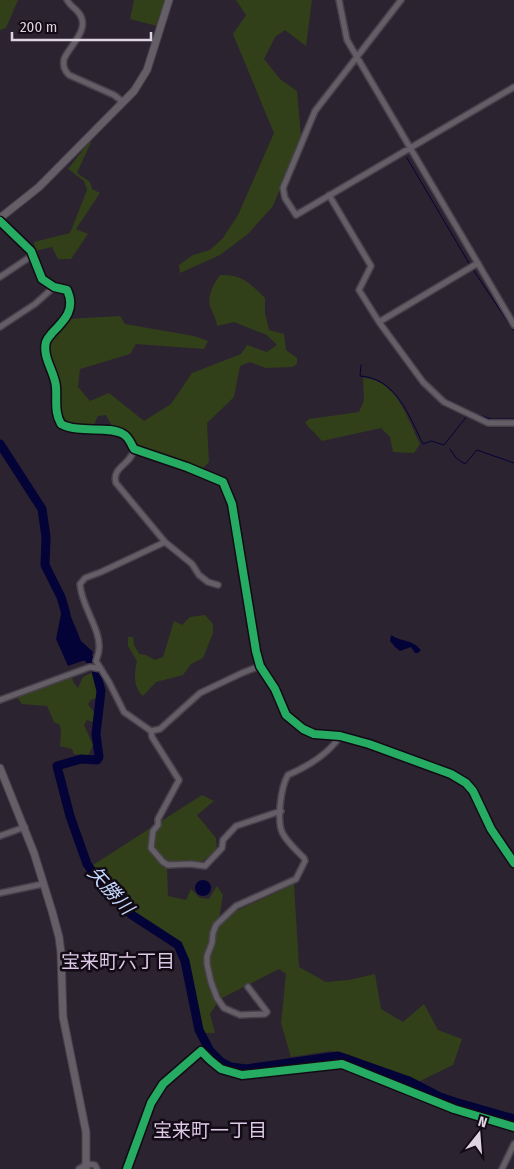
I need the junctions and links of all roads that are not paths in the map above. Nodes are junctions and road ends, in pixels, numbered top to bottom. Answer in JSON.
{"nodes":[{"id":1,"x":67,"y":0,"type":"edge"},
{"id":2,"x":169,"y":0,"type":"edge"},
{"id":3,"x":339,"y":0,"type":"edge"},
{"id":4,"x":401,"y":0,"type":"edge"},
{"id":5,"x":356,"y":56,"type":"junction"},
{"id":6,"x":514,"y":87,"type":"edge"},
{"id":7,"x":123,"y":102,"type":"junction"},
{"id":8,"x":410,"y":148,"type":"junction"},
{"id":9,"x":329,"y":195,"type":"junction"},
{"id":10,"x":0,"y":219,"type":"edge"},
{"id":11,"x":33,"y":255,"type":"junction"},
{"id":12,"x":478,"y":263,"type":"junction"},
{"id":13,"x":0,"y":277,"type":"edge"},
{"id":14,"x":54,"y":287,"type":"junction"},
{"id":15,"x":378,"y":322,"type":"junction"},
{"id":16,"x":514,"y":325,"type":"edge"},
{"id":17,"x":0,"y":327,"type":"edge"},
{"id":18,"x":514,"y":423,"type":"edge"},
{"id":19,"x":134,"y":449,"type":"junction"},
{"id":20,"x":165,"y":542,"type":"junction"},
{"id":21,"x":218,"y":585,"type":"dead end"},
{"id":22,"x":260,"y":666,"type":"junction"},
{"id":23,"x":101,"y":669,"type":"junction"},
{"id":24,"x":0,"y":700,"type":"edge"},
{"id":25,"x":151,"y":730,"type":"junction"},
{"id":26,"x":340,"y":736,"type":"junction"},
{"id":27,"x":0,"y":768,"type":"edge"},
{"id":28,"x":281,"y":811,"type":"junction"},
{"id":29,"x":25,"y":828,"type":"junction"},
{"id":30,"x":0,"y":836,"type":"edge"},
{"id":31,"x":514,"y":863,"type":"edge"},
{"id":32,"x":43,"y":884,"type":"junction"},
{"id":33,"x":0,"y":893,"type":"edge"},
{"id":34,"x":248,"y":987,"type":"dead end"},
{"id":35,"x":514,"y":1144,"type":"edge"},
{"id":36,"x":86,"y":1167,"type":"edge"},
{"id":37,"x":79,"y":1169,"type":"edge"},
{"id":38,"x":97,"y":1169,"type":"edge"},
{"id":39,"x":502,"y":1169,"type":"edge"}],
"edges":[{"from":1,"to":7,"type":"street"},
{"from":2,"to":7,"type":"street"},
{"from":3,"to":5,"type":"street"},
{"from":4,"to":5,"type":"street"},
{"from":5,"to":8,"type":"street"},
{"from":5,"to":9,"type":"street"},
{"from":6,"to":8,"type":"street"},
{"from":7,"to":10,"type":"street"},
{"from":8,"to":9,"type":"street"},
{"from":8,"to":12,"type":"street"},
{"from":9,"to":15,"type":"street"},
{"from":10,"to":11,"type":"street"},
{"from":11,"to":13,"type":"street"},
{"from":11,"to":14,"type":"street"},
{"from":12,"to":15,"type":"street"},
{"from":12,"to":16,"type":"street"},
{"from":14,"to":17,"type":"street"},
{"from":14,"to":19,"type":"street"},
{"from":15,"to":18,"type":"street"},
{"from":19,"to":20,"type":"street"},
{"from":19,"to":22,"type":"street"},
{"from":20,"to":21,"type":"street"},
{"from":20,"to":23,"type":"street"},
{"from":22,"to":25,"type":"street"},
{"from":22,"to":26,"type":"street"},
{"from":23,"to":24,"type":"street"},
{"from":23,"to":25,"type":"street"},
{"from":25,"to":28,"type":"street"},
{"from":26,"to":28,"type":"street"},
{"from":26,"to":31,"type":"street"},
{"from":27,"to":29,"type":"street"},
{"from":28,"to":34,"type":"street"},
{"from":29,"to":30,"type":"street"},
{"from":29,"to":32,"type":"street"},
{"from":32,"to":33,"type":"street"},
{"from":32,"to":36,"type":"street"},
{"from":35,"to":39,"type":"street"},
{"from":36,"to":37,"type":"street"},
{"from":36,"to":38,"type":"street"}]}
